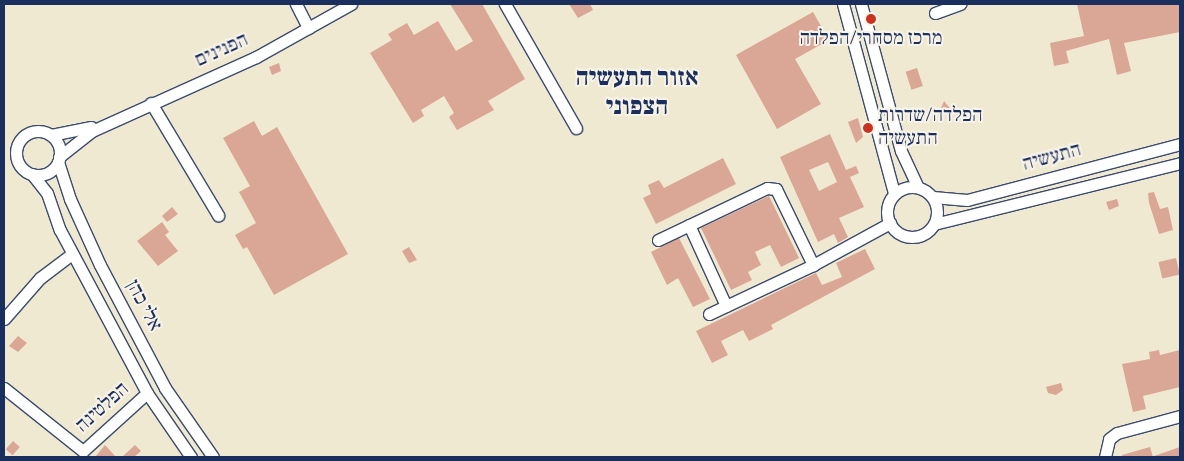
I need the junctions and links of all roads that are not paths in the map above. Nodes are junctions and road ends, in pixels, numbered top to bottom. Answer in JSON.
{"nodes":[{"id":1,"x":296,"y":4,"type":"edge"},
{"id":2,"x":350,"y":4,"type":"edge"},
{"id":3,"x":505,"y":4,"type":"edge"},
{"id":4,"x":843,"y":4,"type":"edge"},
{"id":5,"x":861,"y":4,"type":"edge"},
{"id":6,"x":960,"y":4,"type":"edge"},
{"id":7,"x":935,"y":13,"type":"dead end"},
{"id":8,"x":308,"y":28,"type":"junction"},
{"id":9,"x":151,"y":104,"type":"junction"},
{"id":10,"x":105,"y":124,"type":"junction"},
{"id":11,"x":576,"y":128,"type":"dead end"},
{"id":12,"x":51,"y":135,"type":"junction"},
{"id":13,"x":1180,"y":144,"type":"edge"},
{"id":14,"x":58,"y":160,"type":"junction"},
{"id":15,"x":1180,"y":163,"type":"edge"},
{"id":16,"x":32,"y":174,"type":"junction"},
{"id":17,"x":918,"y":187,"type":"junction"},
{"id":18,"x":894,"y":193,"type":"junction"},
{"id":19,"x":933,"y":197,"type":"junction"},
{"id":20,"x":218,"y":215,"type":"dead end"},
{"id":21,"x":890,"y":223,"type":"junction"},
{"id":22,"x":934,"y":224,"type":"junction"},
{"id":23,"x":689,"y":225,"type":"junction"},
{"id":24,"x":658,"y":240,"type":"dead end"},
{"id":25,"x":72,"y":254,"type":"junction"},
{"id":26,"x":814,"y":265,"type":"junction"},
{"id":27,"x":726,"y":306,"type":"junction"},
{"id":28,"x":709,"y":314,"type":"dead end"},
{"id":29,"x":4,"y":319,"type":"edge"},
{"id":30,"x":4,"y":388,"type":"edge"},
{"id":31,"x":147,"y":393,"type":"junction"},
{"id":32,"x":1180,"y":416,"type":"edge"},
{"id":33,"x":191,"y":457,"type":"edge"},
{"id":34,"x":213,"y":457,"type":"edge"},
{"id":35,"x":1105,"y":457,"type":"edge"}],
"edges":[{"from":1,"to":8,"type":"street"},
{"from":2,"to":8,"type":"street","name":"הפנינים"},
{"from":3,"to":11,"type":"street"},
{"from":4,"to":18,"type":"street"},
{"from":5,"to":17,"type":"street"},
{"from":6,"to":7,"type":"street"},
{"from":8,"to":9,"type":"street","name":"הפנינים"},
{"from":9,"to":10,"type":"street","name":"הפנינים"},
{"from":9,"to":20,"type":"street"},
{"from":10,"to":12,"type":"street","name":"הפנינים"},
{"from":10,"to":14,"type":"street","name":"הפנינים"},
{"from":12,"to":14,"type":"street"},
{"from":12,"to":16,"type":"street"},
{"from":13,"to":19,"type":"street","name":"התעשיה"},
{"from":14,"to":16,"type":"street"},
{"from":14,"to":34,"type":"street","name":"אלי כהן"},
{"from":15,"to":22,"type":"street","name":"התעשיה"},
{"from":16,"to":25,"type":"street","name":"אלי כהן"},
{"from":17,"to":18,"type":"street"},
{"from":17,"to":19,"type":"street"},
{"from":18,"to":21,"type":"street"},
{"from":19,"to":22,"type":"street"},
{"from":21,"to":22,"type":"street"},
{"from":21,"to":26,"type":"street"},
{"from":23,"to":24,"type":"street"},
{"from":23,"to":26,"type":"street"},
{"from":23,"to":27,"type":"street"},
{"from":25,"to":29,"type":"street"},
{"from":25,"to":31,"type":"street","name":"אלי כהן"},
{"from":26,"to":27,"type":"street"},
{"from":27,"to":28,"type":"street"},
{"from":30,"to":31,"type":"street","name":"הפלטינה"},
{"from":31,"to":33,"type":"street","name":"אלי כהן"},
{"from":32,"to":35,"type":"street"}]}
